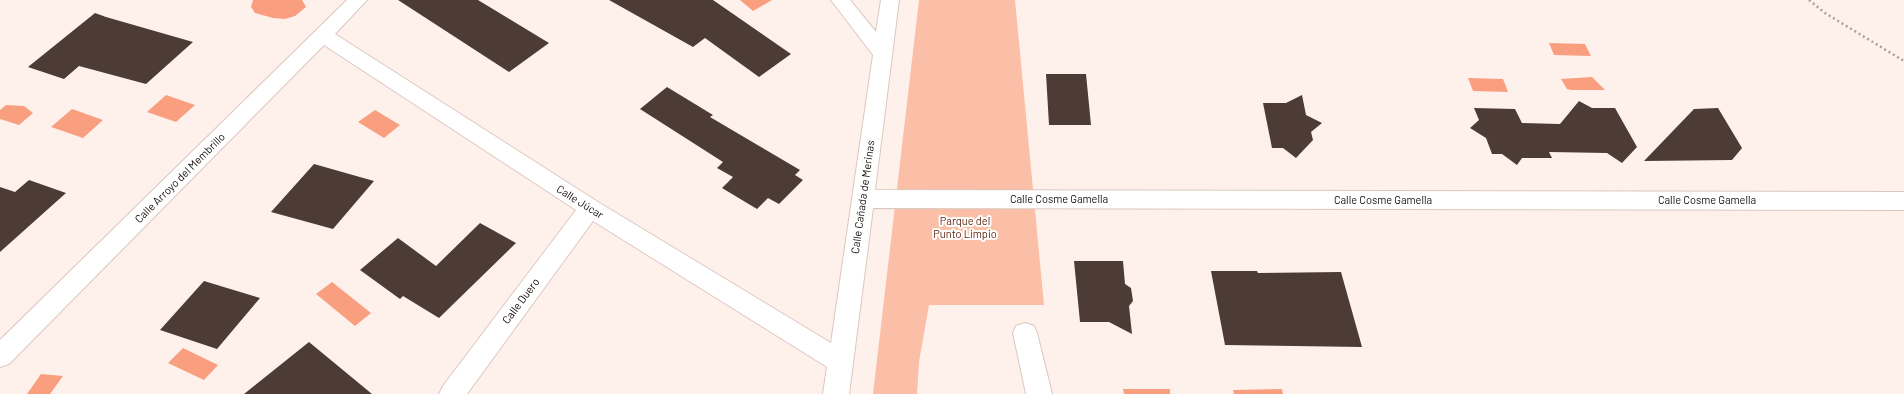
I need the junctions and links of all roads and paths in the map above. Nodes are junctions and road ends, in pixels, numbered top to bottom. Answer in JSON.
{"nodes":[{"id":1,"x":358,"y":0,"type":"edge"},
{"id":2,"x":840,"y":0,"type":"edge"},
{"id":3,"x":890,"y":0,"type":"edge"},
{"id":4,"x":1809,"y":0,"type":"edge"},
{"id":5,"x":324,"y":36,"type":"junction"},
{"id":6,"x":882,"y":53,"type":"junction"},
{"id":7,"x":1904,"y":61,"type":"edge"},
{"id":8,"x":862,"y":199,"type":"junction"},
{"id":9,"x":1904,"y":201,"type":"edge"},
{"id":10,"x":590,"y":208,"type":"junction"},
{"id":11,"x":1025,"y":333,"type":"dead end"},
{"id":12,"x":0,"y":356,"type":"edge"},
{"id":13,"x":840,"y":362,"type":"junction"},
{"id":14,"x":452,"y":394,"type":"edge"},
{"id":15,"x":836,"y":394,"type":"edge"},
{"id":16,"x":1039,"y":394,"type":"edge"}],
"edges":[{"from":1,"to":5,"type":"street","name":"Calle Arroyo del Membrillo"},
{"from":2,"to":6,"type":"street"},
{"from":3,"to":6,"type":"street","name":"Calle Cañada de Merinas"},
{"from":4,"to":7,"type":"path"},
{"from":5,"to":10,"type":"street","name":"Calle Júcar"},
{"from":5,"to":12,"type":"street","name":"Calle Arroyo del Membrillo"},
{"from":6,"to":8,"type":"street","name":"Calle Cañada de Merinas"},
{"from":8,"to":9,"type":"street","name":"Calle Cosme Gamella"},
{"from":8,"to":13,"type":"street","name":"Calle Cañada de Merinas"},
{"from":10,"to":13,"type":"street","name":"Calle Júcar"},
{"from":10,"to":14,"type":"street","name":"Calle Duero"},
{"from":11,"to":16,"type":"street"},
{"from":13,"to":15,"type":"street","name":"Calle Cañada de Merinas"}]}
